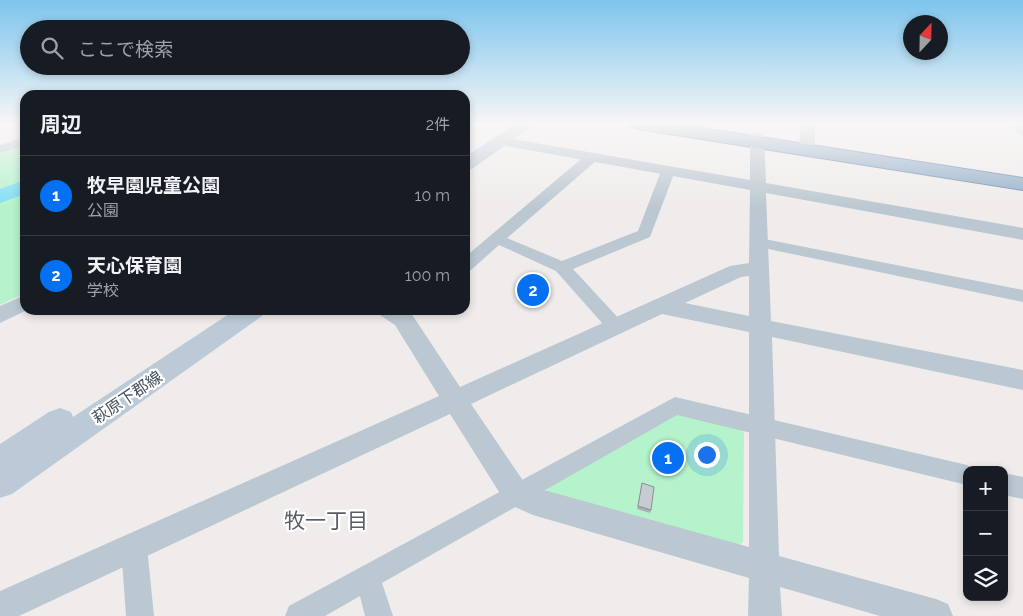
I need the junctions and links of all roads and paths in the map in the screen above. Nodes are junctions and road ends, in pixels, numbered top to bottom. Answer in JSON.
{"nodes":[{"id":1,"x":485,"y":152,"type":"edge"},
{"id":2,"x":562,"y":152,"type":"edge"},
{"id":3,"x":757,"y":152,"type":"edge"},
{"id":4,"x":828,"y":152,"type":"edge"},
{"id":5,"x":850,"y":152,"type":"edge"},
{"id":6,"x":592,"y":157,"type":"junction"},
{"id":7,"x":470,"y":162,"type":"edge"},
{"id":8,"x":668,"y":171,"type":"junction"},
{"id":9,"x":1023,"y":179,"type":"edge"},
{"id":10,"x":1023,"y":184,"type":"edge"},
{"id":11,"x":758,"y":187,"type":"junction"},
{"id":12,"x":1023,"y":234,"type":"edge"},
{"id":13,"x":497,"y":239,"type":"junction"},
{"id":14,"x":759,"y":243,"type":"junction"},
{"id":15,"x":470,"y":262,"type":"edge"},
{"id":16,"x":562,"y":267,"type":"junction"},
{"id":17,"x":759,"y":269,"type":"junction"},
{"id":18,"x":1023,"y":296,"type":"edge"},
{"id":19,"x":20,"y":305,"type":"edge"},
{"id":20,"x":660,"y":306,"type":"junction"},
{"id":21,"x":0,"y":315,"type":"edge"},
{"id":22,"x":221,"y":315,"type":"edge"},
{"id":23,"x":246,"y":315,"type":"edge"},
{"id":24,"x":402,"y":315,"type":"edge"},
{"id":25,"x":616,"y":326,"type":"junction"},
{"id":26,"x":760,"y":327,"type":"junction"},
{"id":27,"x":1023,"y":380,"type":"edge"},
{"id":28,"x":455,"y":400,"type":"junction"},
{"id":29,"x":762,"y":426,"type":"junction"},
{"id":30,"x":0,"y":461,"type":"edge"},
{"id":31,"x":963,"y":474,"type":"edge"},
{"id":32,"x":0,"y":483,"type":"edge"},
{"id":33,"x":1008,"y":485,"type":"edge"},
{"id":34,"x":1023,"y":488,"type":"edge"},
{"id":35,"x":516,"y":494,"type":"junction"},
{"id":36,"x":134,"y":547,"type":"junction"},
{"id":37,"x":764,"y":568,"type":"junction"},
{"id":38,"x":368,"y":578,"type":"junction"},
{"id":39,"x":0,"y":608,"type":"edge"},
{"id":40,"x":140,"y":616,"type":"edge"},
{"id":41,"x":299,"y":616,"type":"edge"},
{"id":42,"x":379,"y":616,"type":"edge"},
{"id":43,"x":765,"y":616,"type":"edge"},
{"id":44,"x":936,"y":616,"type":"edge"}],
"edges":[{"from":1,"to":7,"type":"main road"},
{"from":2,"to":6,"type":"street"},
{"from":3,"to":11,"type":"street"},
{"from":4,"to":10,"type":"highway"},
{"from":5,"to":9,"type":"highway"},
{"from":6,"to":8,"type":"street"},
{"from":6,"to":13,"type":"street"},
{"from":8,"to":11,"type":"street"},
{"from":8,"to":16,"type":"street"},
{"from":11,"to":12,"type":"street"},
{"from":11,"to":14,"type":"street"},
{"from":13,"to":15,"type":"street"},
{"from":13,"to":16,"type":"street"},
{"from":14,"to":17,"type":"street"},
{"from":14,"to":18,"type":"street"},
{"from":16,"to":25,"type":"street"},
{"from":17,"to":20,"type":"street"},
{"from":17,"to":26,"type":"street"},
{"from":19,"to":21,"type":"street"},
{"from":20,"to":25,"type":"street"},
{"from":20,"to":26,"type":"street"},
{"from":22,"to":30,"type":"main road","name":"萩原下郡線"},
{"from":23,"to":32,"type":"main road","name":"萩原下郡線"},
{"from":24,"to":28,"type":"street"},
{"from":25,"to":28,"type":"street"},
{"from":26,"to":27,"type":"street"},
{"from":26,"to":29,"type":"street"},
{"from":28,"to":35,"type":"street"},
{"from":28,"to":36,"type":"street"},
{"from":29,"to":31,"type":"street"},
{"from":29,"to":35,"type":"street"},
{"from":29,"to":37,"type":"street"},
{"from":33,"to":34,"type":"street"},
{"from":35,"to":37,"type":"street"},
{"from":35,"to":38,"type":"street"},
{"from":36,"to":39,"type":"street"},
{"from":36,"to":40,"type":"street"},
{"from":37,"to":43,"type":"street"},
{"from":37,"to":44,"type":"street"},
{"from":38,"to":41,"type":"street"},
{"from":38,"to":42,"type":"street"}]}
